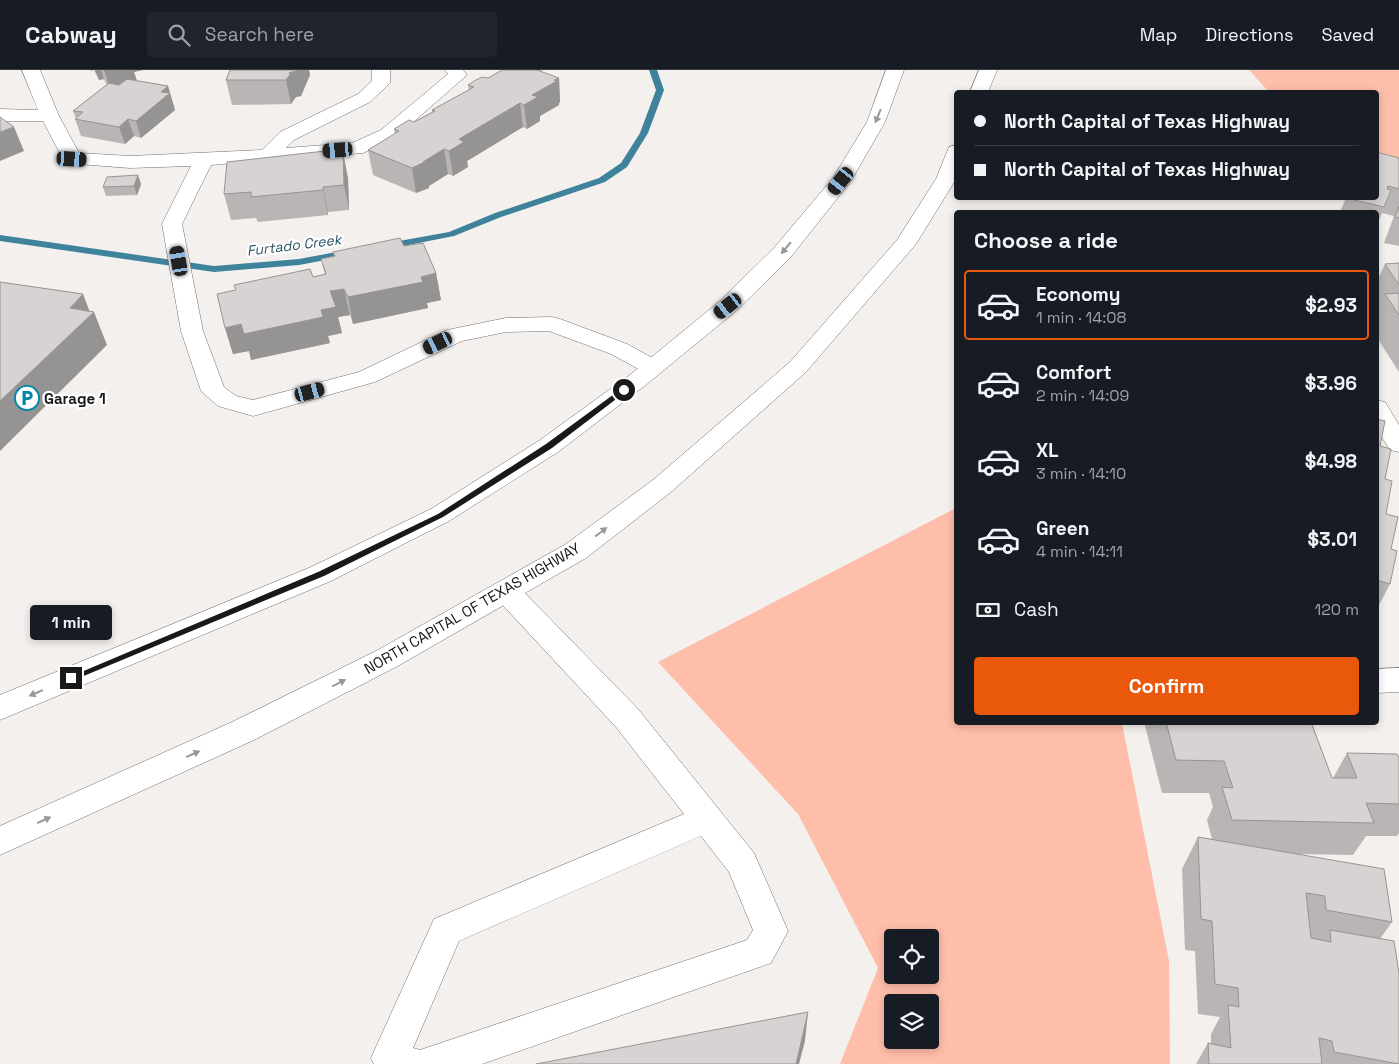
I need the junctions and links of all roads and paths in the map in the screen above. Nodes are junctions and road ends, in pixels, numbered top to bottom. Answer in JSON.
{"nodes":[{"id":1,"x":31,"y":70,"type":"edge"},
{"id":2,"x":381,"y":70,"type":"edge"},
{"id":3,"x":454,"y":70,"type":"edge"},
{"id":4,"x":895,"y":70,"type":"edge"},
{"id":5,"x":988,"y":70,"type":"edge"},
{"id":6,"x":980,"y":90,"type":"edge"},
{"id":7,"x":0,"y":115,"type":"edge"},
{"id":8,"x":50,"y":116,"type":"junction"},
{"id":9,"x":268,"y":155,"type":"junction"},
{"id":10,"x":954,"y":157,"type":"edge"},
{"id":11,"x":204,"y":160,"type":"junction"},
{"id":12,"x":652,"y":367,"type":"junction"},
{"id":13,"x":1379,"y":413,"type":"edge"},
{"id":14,"x":1399,"y":444,"type":"edge"},
{"id":15,"x":507,"y":592,"type":"junction"},
{"id":16,"x":1399,"y":680,"type":"edge"},
{"id":17,"x":1379,"y":681,"type":"edge"},
{"id":18,"x":0,"y":708,"type":"edge"},
{"id":19,"x":707,"y":819,"type":"junction"},
{"id":20,"x":0,"y":840,"type":"edge"},
{"id":21,"x":392,"y":1062,"type":"edge"},
{"id":22,"x":430,"y":1064,"type":"edge"}],
"edges":[{"from":1,"to":8,"type":"main road"},
{"from":2,"to":9,"type":"main road"},
{"from":3,"to":9,"type":"main road"},
{"from":4,"to":12,"type":"main road","one_way":true},
{"from":5,"to":6,"type":"main road"},
{"from":7,"to":8,"type":"main road"},
{"from":8,"to":11,"type":"main road"},
{"from":9,"to":11,"type":"main road"},
{"from":15,"to":10,"type":"main road","name":"NORTH CAPITAL OF TEXAS HIGHWAY","one_way":true},
{"from":11,"to":12,"type":"main road"},
{"from":12,"to":18,"type":"main road","one_way":true},
{"from":13,"to":14,"type":"main road"},
{"from":15,"to":19,"type":"main road"},
{"from":20,"to":15,"type":"main road","name":"NORTH CAPITAL OF TEXAS HIGHWAY","one_way":true},
{"from":16,"to":17,"type":"main road"},
{"from":19,"to":21,"type":"main road"},
{"from":19,"to":22,"type":"main road"}]}
